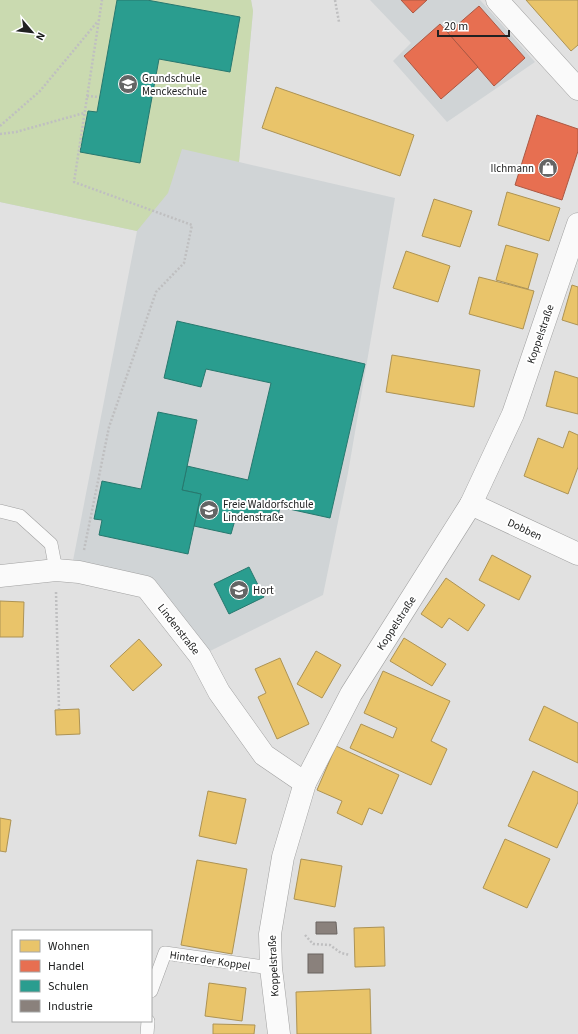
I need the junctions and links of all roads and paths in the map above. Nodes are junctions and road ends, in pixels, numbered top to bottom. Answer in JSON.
{"nodes":[{"id":1,"x":102,"y":0,"type":"edge"},
{"id":2,"x":335,"y":0,"type":"edge"},
{"id":3,"x":498,"y":0,"type":"edge"},
{"id":4,"x":99,"y":20,"type":"junction"},
{"id":5,"x":339,"y":22,"type":"dead end"},
{"id":6,"x":578,"y":89,"type":"edge"},
{"id":7,"x":87,"y":96,"type":"junction"},
{"id":8,"x":99,"y":97,"type":"dead end"},
{"id":9,"x":84,"y":113,"type":"junction"},
{"id":10,"x":0,"y":126,"type":"edge"},
{"id":11,"x":0,"y":134,"type":"edge"},
{"id":12,"x":578,"y":224,"type":"edge"},
{"id":13,"x":471,"y":504,"type":"junction"},
{"id":14,"x":0,"y":511,"type":"edge"},
{"id":15,"x":578,"y":554,"type":"edge"},
{"id":16,"x":56,"y":570,"type":"junction"},
{"id":17,"x":79,"y":572,"type":"junction"},
{"id":18,"x":0,"y":576,"type":"edge"},
{"id":19,"x":59,"y":710,"type":"dead end"},
{"id":20,"x":305,"y":783,"type":"junction"},
{"id":21,"x":305,"y":935,"type":"dead end"},
{"id":22,"x":350,"y":955,"type":"dead end"},
{"id":23,"x":271,"y":968,"type":"junction"},
{"id":24,"x":152,"y":988,"type":"edge"},
{"id":25,"x":148,"y":1022,"type":"edge"},
{"id":26,"x":147,"y":1034,"type":"edge"},
{"id":27,"x":279,"y":1034,"type":"edge"}],
"edges":[{"from":1,"to":4,"type":"path"},
{"from":2,"to":5,"type":"path"},
{"from":3,"to":6,"type":"street"},
{"from":4,"to":7,"type":"path"},
{"from":4,"to":10,"type":"path"},
{"from":7,"to":8,"type":"path"},
{"from":7,"to":9,"type":"path"},
{"from":9,"to":11,"type":"path"},
{"from":9,"to":17,"type":"path"},
{"from":12,"to":13,"type":"street","name":"Koppelstraße"},
{"from":13,"to":15,"type":"street","name":"Dobben"},
{"from":13,"to":20,"type":"street","name":"Koppelstraße"},
{"from":14,"to":16,"type":"lane"},
{"from":16,"to":17,"type":"street","name":"Lindenstraße"},
{"from":16,"to":18,"type":"street","name":"Lindenstraße"},
{"from":16,"to":19,"type":"path"},
{"from":17,"to":20,"type":"street","name":"Lindenstraße"},
{"from":20,"to":23,"type":"street","name":"Koppelstraße"},
{"from":21,"to":22,"type":"path"},
{"from":23,"to":24,"type":"lane","name":"Hinter der Koppel"},
{"from":23,"to":27,"type":"street","name":"Koppelstraße"},
{"from":25,"to":26,"type":"lane"}]}
